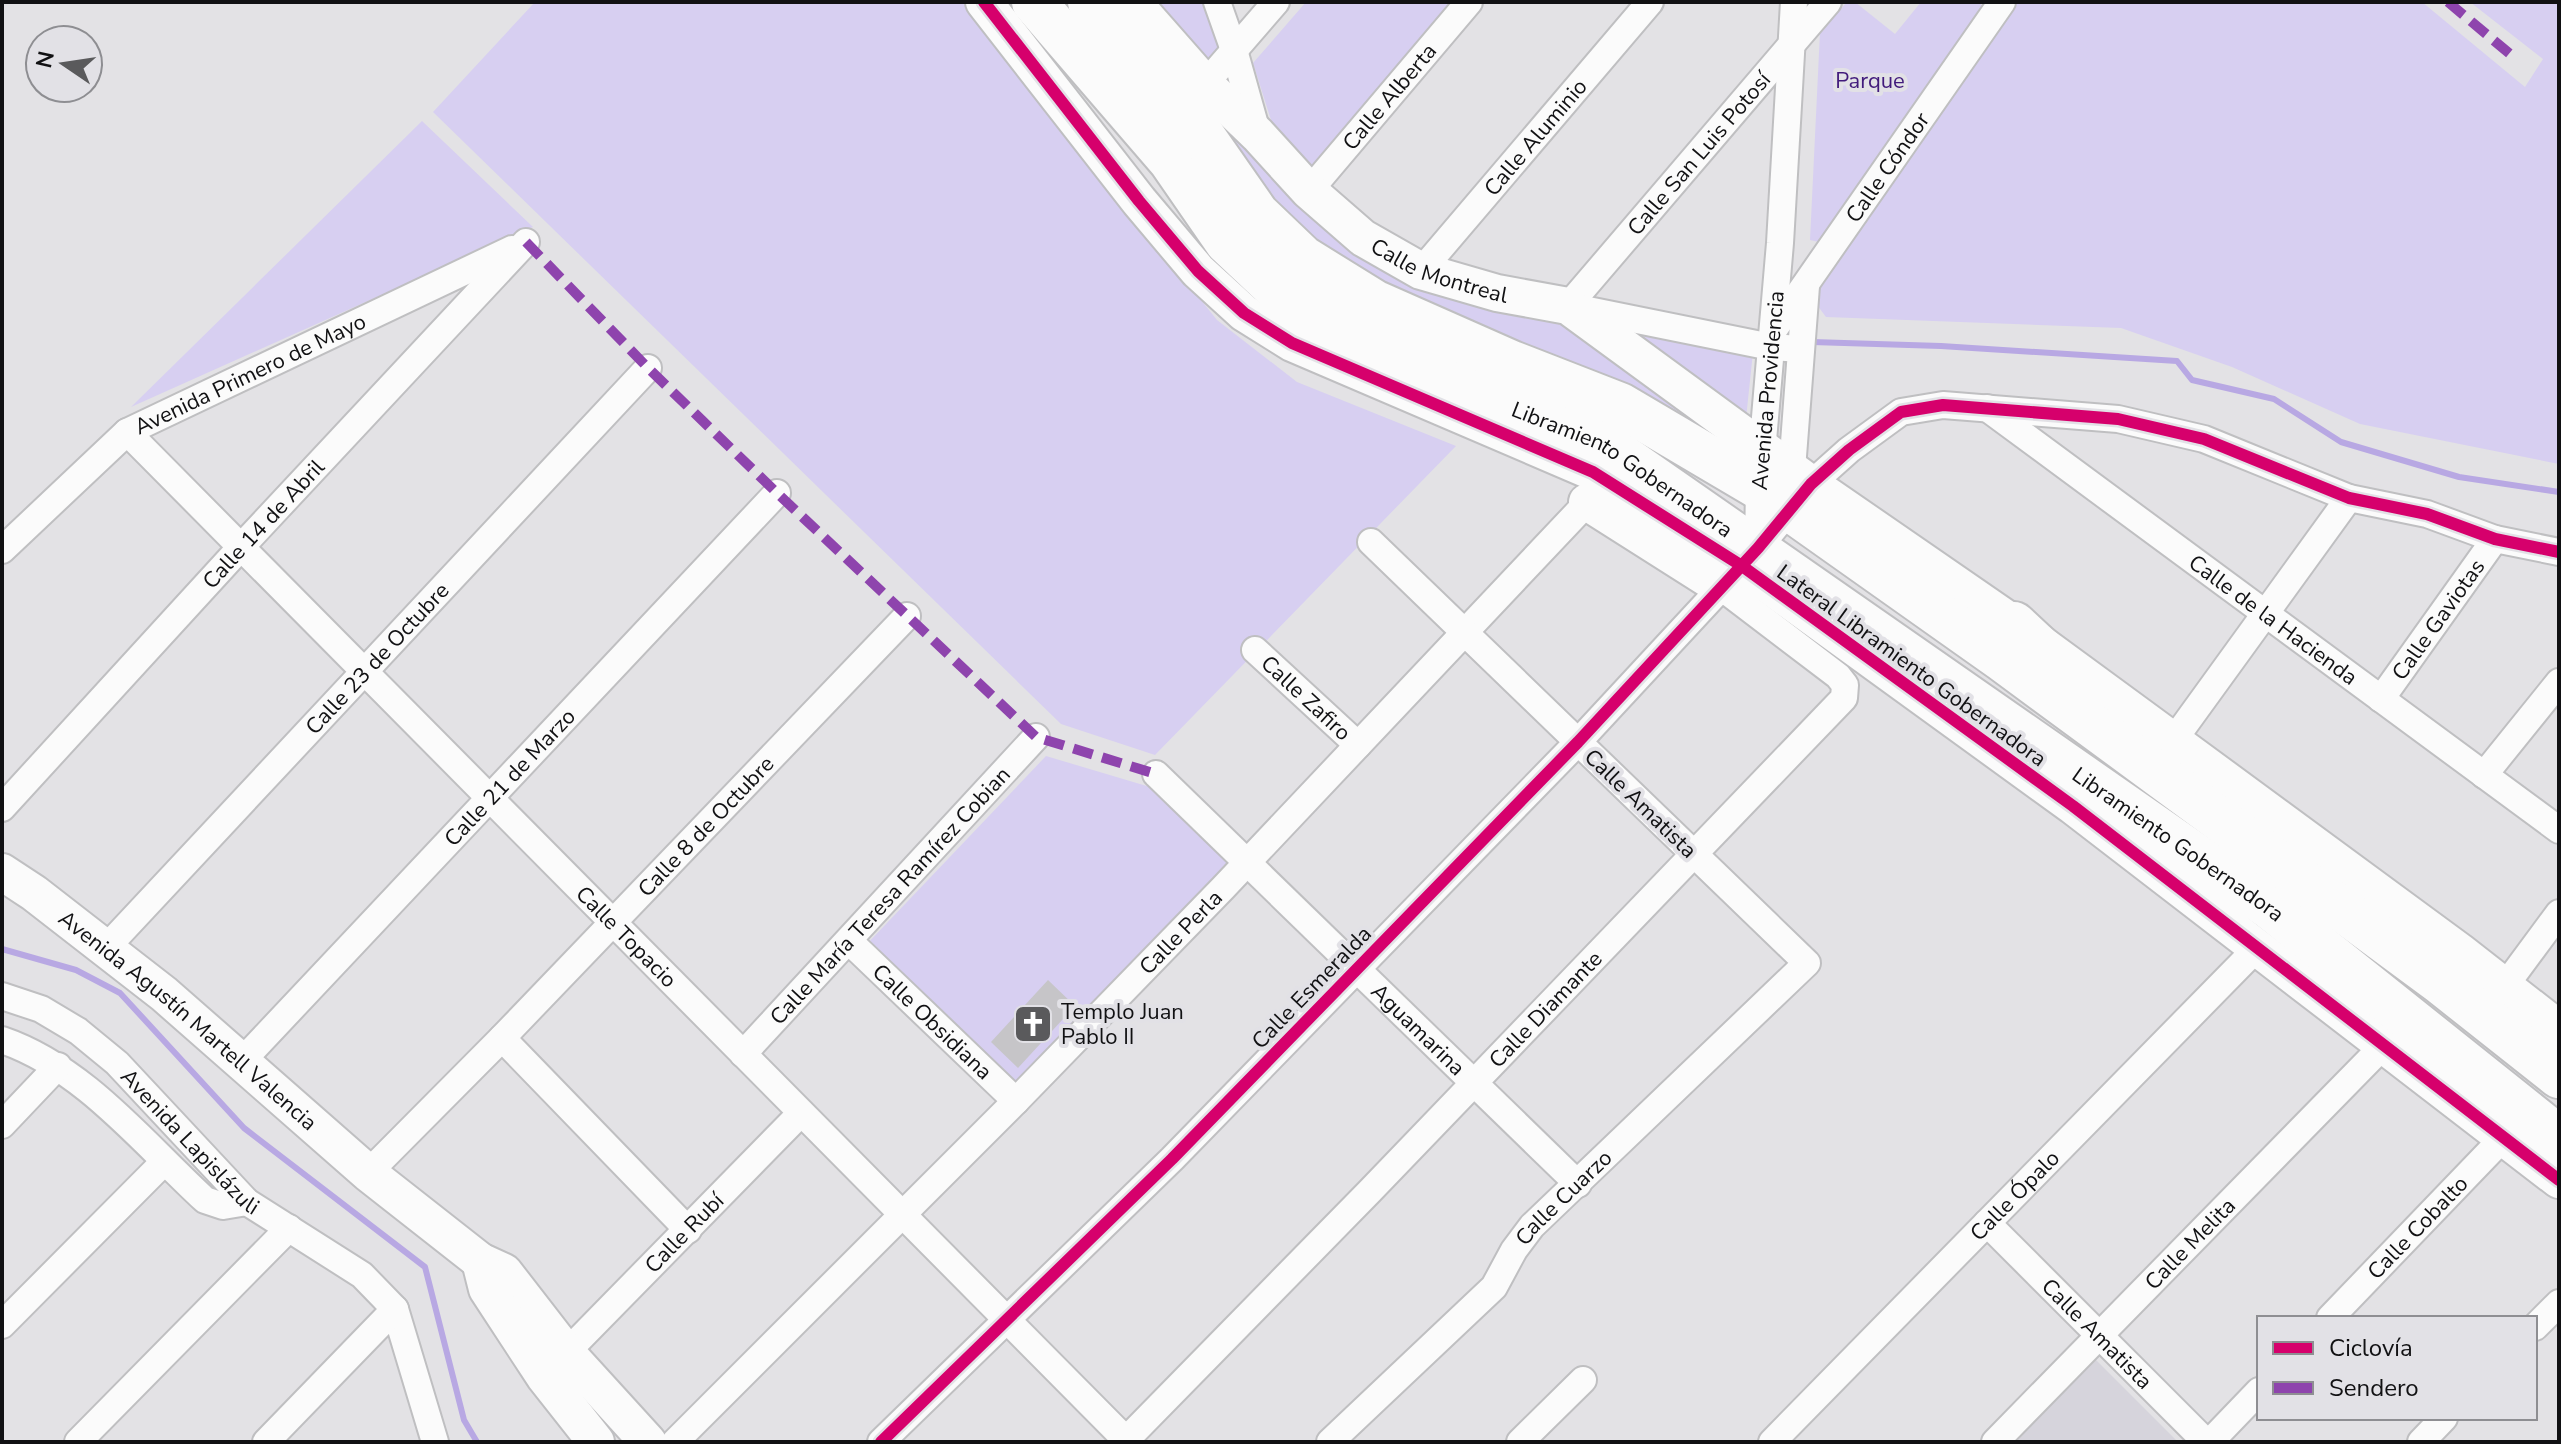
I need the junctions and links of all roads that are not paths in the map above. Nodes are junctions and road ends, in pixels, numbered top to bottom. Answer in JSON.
{"nodes":[{"id":1,"x":984,"y":2,"type":"edge"},
{"id":2,"x":1034,"y":2,"type":"edge"},
{"id":3,"x":1090,"y":2,"type":"edge"},
{"id":4,"x":1133,"y":2,"type":"edge"},
{"id":5,"x":1217,"y":2,"type":"edge"},
{"id":6,"x":1276,"y":2,"type":"edge"},
{"id":7,"x":1469,"y":2,"type":"edge"},
{"id":8,"x":1650,"y":2,"type":"edge"},
{"id":9,"x":1794,"y":2,"type":"edge"},
{"id":10,"x":1828,"y":2,"type":"edge"},
{"id":11,"x":2002,"y":2,"type":"edge"},
{"id":12,"x":1793,"y":43,"type":"junction"},
{"id":13,"x":1234,"y":50,"type":"junction"},
{"id":14,"x":1205,"y":84,"type":"junction"},
{"id":15,"x":1258,"y":135,"type":"junction"},
{"id":16,"x":1309,"y":191,"type":"junction"},
{"id":17,"x":526,"y":242,"type":"joint"},
{"id":18,"x":1780,"y":243,"type":"junction"},
{"id":19,"x":1421,"y":271,"type":"junction"},
{"id":20,"x":1806,"y":283,"type":"junction"},
{"id":21,"x":1568,"y":306,"type":"junction"},
{"id":22,"x":1772,"y":339,"type":"junction"},
{"id":23,"x":1801,"y":349,"type":"junction"},
{"id":24,"x":648,"y":368,"type":"dead end"},
{"id":25,"x":1987,"y":408,"type":"junction"},
{"id":26,"x":127,"y":432,"type":"junction"},
{"id":27,"x":1783,"y":480,"type":"junction"},
{"id":28,"x":1598,"y":491,"type":"junction"},
{"id":29,"x":777,"y":493,"type":"dead end"},
{"id":30,"x":2349,"y":498,"type":"junction"},
{"id":31,"x":2495,"y":539,"type":"junction"},
{"id":32,"x":1371,"y":542,"type":"dead end"},
{"id":33,"x":241,"y":547,"type":"junction"},
{"id":34,"x":2,"y":550,"type":"edge"},
{"id":35,"x":2559,"y":552,"type":"edge"},
{"id":36,"x":1740,"y":567,"type":"junction"},
{"id":37,"x":2265,"y":614,"type":"junction"},
{"id":38,"x":907,"y":616,"type":"dead end"},
{"id":39,"x":2014,"y":624,"type":"junction"},
{"id":40,"x":1464,"y":633,"type":"junction"},
{"id":41,"x":1255,"y":650,"type":"dead end"},
{"id":42,"x":363,"y":670,"type":"junction"},
{"id":43,"x":2559,"y":682,"type":"edge"},
{"id":44,"x":2381,"y":699,"type":"junction"},
{"id":45,"x":1036,"y":737,"type":"dead end"},
{"id":46,"x":2173,"y":741,"type":"junction"},
{"id":47,"x":1578,"y":742,"type":"junction"},
{"id":48,"x":1358,"y":745,"type":"junction"},
{"id":49,"x":1156,"y":774,"type":"dead end"},
{"id":50,"x":2484,"y":775,"type":"junction"},
{"id":51,"x":491,"y":799,"type":"junction"},
{"id":52,"x":2073,"y":806,"type":"joint"},
{"id":53,"x":2,"y":808,"type":"edge"},
{"id":54,"x":2559,"y":830,"type":"edge"},
{"id":55,"x":2255,"y":846,"type":"junction"},
{"id":56,"x":1695,"y":855,"type":"junction"},
{"id":57,"x":1247,"y":862,"type":"junction"},
{"id":58,"x":2,"y":872,"type":"edge"},
{"id":59,"x":2559,"y":913,"type":"edge"},
{"id":60,"x":613,"y":922,"type":"junction"},
{"id":61,"x":2264,"y":928,"type":"junction"},
{"id":62,"x":849,"y":941,"type":"junction"},
{"id":63,"x":105,"y":949,"type":"junction"},
{"id":64,"x":1807,"y":963,"type":"joint"},
{"id":65,"x":1356,"y":969,"type":"junction"},
{"id":66,"x":2439,"y":981,"type":"junction"},
{"id":67,"x":2505,"y":986,"type":"junction"},
{"id":68,"x":2,"y":996,"type":"edge"},
{"id":69,"x":2559,"y":1029,"type":"edge"},
{"id":70,"x":502,"y":1038,"type":"junction"},
{"id":71,"x":2,"y":1040,"type":"edge"},
{"id":72,"x":2559,"y":1040,"type":"edge"},
{"id":73,"x":2384,"y":1045,"type":"junction"},
{"id":74,"x":743,"y":1054,"type":"junction"},
{"id":75,"x":242,"y":1061,"type":"junction"},
{"id":76,"x":58,"y":1066,"type":"junction"},
{"id":77,"x":2559,"y":1076,"type":"edge"},
{"id":78,"x":2483,"y":1078,"type":"junction"},
{"id":79,"x":1474,"y":1084,"type":"junction"},
{"id":80,"x":1016,"y":1101,"type":"junction"},
{"id":81,"x":801,"y":1113,"type":"junction"},
{"id":82,"x":2,"y":1125,"type":"edge"},
{"id":83,"x":2504,"y":1137,"type":"junction"},
{"id":84,"x":2559,"y":1138,"type":"edge"},
{"id":85,"x":164,"y":1162,"type":"junction"},
{"id":86,"x":2559,"y":1165,"type":"edge"},
{"id":87,"x":368,"y":1173,"type":"junction"},
{"id":88,"x":2559,"y":1180,"type":"edge"},
{"id":89,"x":1578,"y":1184,"type":"junction"},
{"id":90,"x":247,"y":1202,"type":"junction"},
{"id":91,"x":904,"y":1216,"type":"junction"},
{"id":92,"x":1987,"y":1223,"type":"junction"},
{"id":93,"x":289,"y":1228,"type":"junction"},
{"id":94,"x":688,"y":1230,"type":"junction"},
{"id":95,"x":2559,"y":1303,"type":"edge"},
{"id":96,"x":395,"y":1309,"type":"junction"},
{"id":97,"x":2332,"y":1316,"type":"edge"},
{"id":98,"x":1007,"y":1320,"type":"junction"},
{"id":99,"x":2,"y":1325,"type":"edge"},
{"id":100,"x":2537,"y":1325,"type":"edge"},
{"id":101,"x":2099,"y":1335,"type":"junction"},
{"id":102,"x":555,"y":1364,"type":"junction"},
{"id":103,"x":1583,"y":1380,"type":"dead end"},
{"id":104,"x":2257,"y":1393,"type":"edge"},
{"id":105,"x":2442,"y":1420,"type":"edge"},
{"id":106,"x":1781,"y":1439,"type":"edge"},
{"id":107,"x":1126,"y":1441,"type":"edge"},
{"id":108,"x":78,"y":1442,"type":"edge"},
{"id":109,"x":266,"y":1442,"type":"edge"},
{"id":110,"x":435,"y":1442,"type":"edge"},
{"id":111,"x":596,"y":1442,"type":"edge"},
{"id":112,"x":648,"y":1442,"type":"edge"},
{"id":113,"x":675,"y":1442,"type":"edge"},
{"id":114,"x":881,"y":1442,"type":"edge"},
{"id":115,"x":1330,"y":1442,"type":"edge"},
{"id":116,"x":1520,"y":1442,"type":"edge"},
{"id":117,"x":1995,"y":1442,"type":"edge"},
{"id":118,"x":2208,"y":1442,"type":"edge"},
{"id":119,"x":2421,"y":1442,"type":"edge"}],
"edges":[{"from":1,"to":28,"type":"street","name":"Lateral Libramiento Gobernadora"},
{"from":2,"to":36,"type":"highway","name":"Libramiento Gobernadora"},
{"from":3,"to":27,"type":"highway","name":"Libramiento Gobernadora"},
{"from":4,"to":14,"type":"street"},
{"from":5,"to":13,"type":"street","name":"Calle Montreal"},
{"from":6,"to":13,"type":"street"},
{"from":7,"to":16,"type":"street","name":"Calle Alberta"},
{"from":8,"to":19,"type":"street","name":"Calle Aluminio"},
{"from":9,"to":12,"type":"street","name":"Avenida Providencia"},
{"from":10,"to":12,"type":"street","name":"Calle San Luis Potosí"},
{"from":11,"to":20,"type":"street","name":"Calle Cóndor"},
{"from":12,"to":18,"type":"street","name":"Avenida Providencia"},
{"from":12,"to":21,"type":"street","name":"Calle San Luis Potosí"},
{"from":13,"to":14,"type":"street"},
{"from":13,"to":15,"type":"street","name":"Calle Montreal"},
{"from":14,"to":15,"type":"street"},
{"from":15,"to":16,"type":"street","name":"Calle Montreal"},
{"from":16,"to":19,"type":"street","name":"Calle Montreal"},
{"from":17,"to":26,"type":"street","name":"Avenida Primero de Mayo"},
{"from":17,"to":33,"type":"street","name":"Calle 14 de Abril"},
{"from":18,"to":20,"type":"street","name":"Avenida Providencia"},
{"from":18,"to":22,"type":"street","name":"Avenida Providencia"},
{"from":19,"to":21,"type":"street","name":"Calle Montreal"},
{"from":20,"to":22,"type":"street","name":"Calle Cóndor"},
{"from":20,"to":23,"type":"street","name":"Avenida Providencia"},
{"from":21,"to":22,"type":"street","name":"Calle Montreal"},
{"from":21,"to":27,"type":"street"},
{"from":22,"to":23,"type":"street","name":"Calle Montreal"},
{"from":22,"to":27,"type":"street","name":"Avenida Providencia"},
{"from":23,"to":27,"type":"street","name":"Avenida Providencia"},
{"from":24,"to":42,"type":"street","name":"Calle 23 de Octubre"},
{"from":25,"to":27,"type":"street"},
{"from":25,"to":30,"type":"street"},
{"from":25,"to":37,"type":"street","name":"Calle de la Hacienda"},
{"from":26,"to":33,"type":"street","name":"Calle Topacio"},
{"from":26,"to":34,"type":"street","name":"Avenida Primero de Mayo"},
{"from":27,"to":36,"type":"street","name":"Avenida Providencia"},
{"from":27,"to":36,"type":"street","name":"Avenida Providencia"},
{"from":27,"to":39,"type":"street"},
{"from":27,"to":55,"type":"highway","name":"Libramiento Gobernadora"},
{"from":28,"to":36,"type":"street","name":"Lateral Libramiento Gobernadora"},
{"from":28,"to":40,"type":"street","name":"Calle Perla"},
{"from":29,"to":51,"type":"street","name":"Calle 21 de Marzo"},
{"from":30,"to":31,"type":"street"},
{"from":30,"to":37,"type":"street"},
{"from":31,"to":35,"type":"street"},
{"from":31,"to":44,"type":"street","name":"Calle Gaviotas"},
{"from":32,"to":40,"type":"street","name":"Calle Amatista"},
{"from":33,"to":42,"type":"street","name":"Calle Topacio"},
{"from":33,"to":53,"type":"street","name":"Calle 14 de Abril"},
{"from":36,"to":47,"type":"street","name":"Calle Esmeralda"},
{"from":36,"to":52,"type":"street","name":"Lateral Libramiento Gobernadora"},
{"from":36,"to":56,"type":"street","name":"Calle Diamante"},
{"from":36,"to":61,"type":"highway","name":"Libramiento Gobernadora"},
{"from":37,"to":44,"type":"street","name":"Calle de la Hacienda"},
{"from":37,"to":46,"type":"street"},
{"from":38,"to":60,"type":"street","name":"Calle 8 de Octubre"},
{"from":39,"to":46,"type":"street"},
{"from":39,"to":55,"type":"highway"},
{"from":40,"to":47,"type":"street","name":"Calle Amatista"},
{"from":40,"to":48,"type":"street","name":"Calle Perla"},
{"from":41,"to":48,"type":"street","name":"Calle Zafiro"},
{"from":42,"to":51,"type":"street","name":"Calle Topacio"},
{"from":42,"to":63,"type":"street","name":"Calle 23 de Octubre"},
{"from":43,"to":50,"type":"street"},
{"from":44,"to":50,"type":"street","name":"Calle de la Hacienda"},
{"from":45,"to":62,"type":"street","name":"Calle María Teresa Ramírez Cobian"},
{"from":46,"to":67,"type":"street"},
{"from":47,"to":56,"type":"street","name":"Calle Amatista"},
{"from":47,"to":65,"type":"street","name":"Calle Esmeralda"},
{"from":48,"to":57,"type":"street","name":"Calle Perla"},
{"from":49,"to":57,"type":"street","name":"Aguamarina"},
{"from":50,"to":54,"type":"street","name":"Calle de la Hacienda"},
{"from":51,"to":60,"type":"street","name":"Calle Topacio"},
{"from":51,"to":75,"type":"street","name":"Calle 21 de Marzo"},
{"from":52,"to":61,"type":"highway"},
{"from":55,"to":66,"type":"highway","name":"Libramiento Gobernadora"},
{"from":56,"to":64,"type":"street","name":"Calle Amatista"},
{"from":56,"to":79,"type":"street","name":"Calle Diamante"},
{"from":57,"to":65,"type":"street","name":"Aguamarina"},
{"from":57,"to":80,"type":"street","name":"Calle Perla"},
{"from":58,"to":63,"type":"street","name":"Avenida Agustín Martell Valencia"},
{"from":59,"to":67,"type":"street"},
{"from":60,"to":70,"type":"street","name":"Calle 8 de Octubre"},
{"from":60,"to":74,"type":"street","name":"Calle Topacio"},
{"from":61,"to":73,"type":"street"},
{"from":61,"to":78,"type":"highway","name":"Libramiento Gobernadora"},
{"from":61,"to":92,"type":"street","name":"Calle Ópalo"},
{"from":62,"to":74,"type":"street","name":"Calle María Teresa Ramírez Cobian"},
{"from":62,"to":80,"type":"street","name":"Calle Obsidiana"},
{"from":63,"to":75,"type":"street","name":"Avenida Agustín Martell Valencia"},
{"from":64,"to":89,"type":"street","name":"Calle Cuarzo"},
{"from":65,"to":79,"type":"street","name":"Aguamarina"},
{"from":65,"to":98,"type":"street","name":"Calle Esmeralda"},
{"from":66,"to":72,"type":"highway"},
{"from":66,"to":77,"type":"highway","name":"Libramiento Gobernadora"},
{"from":67,"to":69,"type":"street"},
{"from":68,"to":90,"type":"street","name":"Avenida Lapislázuli"},
{"from":70,"to":87,"type":"street","name":"Calle 8 de Octubre"},
{"from":70,"to":94,"type":"street"},
{"from":71,"to":76,"type":"street","name":"Avenida Lapislázuli"},
{"from":73,"to":83,"type":"street"},
{"from":73,"to":101,"type":"street","name":"Calle Melita"},
{"from":74,"to":81,"type":"street","name":"Calle Topacio"},
{"from":75,"to":87,"type":"street","name":"Avenida Agustín Martell Valencia"},
{"from":76,"to":82,"type":"street"},
{"from":76,"to":85,"type":"street","name":"Avenida Lapislázuli"},
{"from":78,"to":84,"type":"highway","name":"Libramiento Gobernadora"},
{"from":78,"to":86,"type":"highway"},
{"from":79,"to":89,"type":"street","name":"Aguamarina"},
{"from":79,"to":107,"type":"street","name":"Calle Diamante"},
{"from":80,"to":91,"type":"street","name":"Calle Perla"},
{"from":81,"to":91,"type":"street","name":"Calle Topacio"},
{"from":81,"to":94,"type":"street","name":"Calle Rubí"},
{"from":83,"to":88,"type":"street"},
{"from":83,"to":97,"type":"street","name":"Calle Cobalto"},
{"from":85,"to":90,"type":"street","name":"Avenida Lapislázuli"},
{"from":85,"to":99,"type":"street"},
{"from":87,"to":102,"type":"street","name":"Avenida Agustín Martell Valencia"},
{"from":89,"to":115,"type":"street","name":"Calle Cuarzo"},
{"from":90,"to":93,"type":"street"},
{"from":91,"to":98,"type":"street","name":"Calle Topacio"},
{"from":91,"to":113,"type":"street","name":"Calle Perla"},
{"from":92,"to":101,"type":"street","name":"Calle Amatista"},
{"from":92,"to":106,"type":"street","name":"Calle Ópalo"},
{"from":93,"to":96,"type":"street"},
{"from":93,"to":108,"type":"street"},
{"from":94,"to":102,"type":"street","name":"Calle Rubí"},
{"from":95,"to":100,"type":"street"},
{"from":96,"to":109,"type":"street"},
{"from":96,"to":110,"type":"street"},
{"from":98,"to":107,"type":"street","name":"Calle Topacio"},
{"from":98,"to":114,"type":"street","name":"Calle Esmeralda"},
{"from":101,"to":117,"type":"street","name":"Calle Melita"},
{"from":101,"to":118,"type":"street","name":"Calle Amatista"},
{"from":102,"to":111,"type":"street"},
{"from":102,"to":112,"type":"street"},
{"from":103,"to":116,"type":"street"},
{"from":104,"to":118,"type":"street"},
{"from":105,"to":119,"type":"street"}]}
